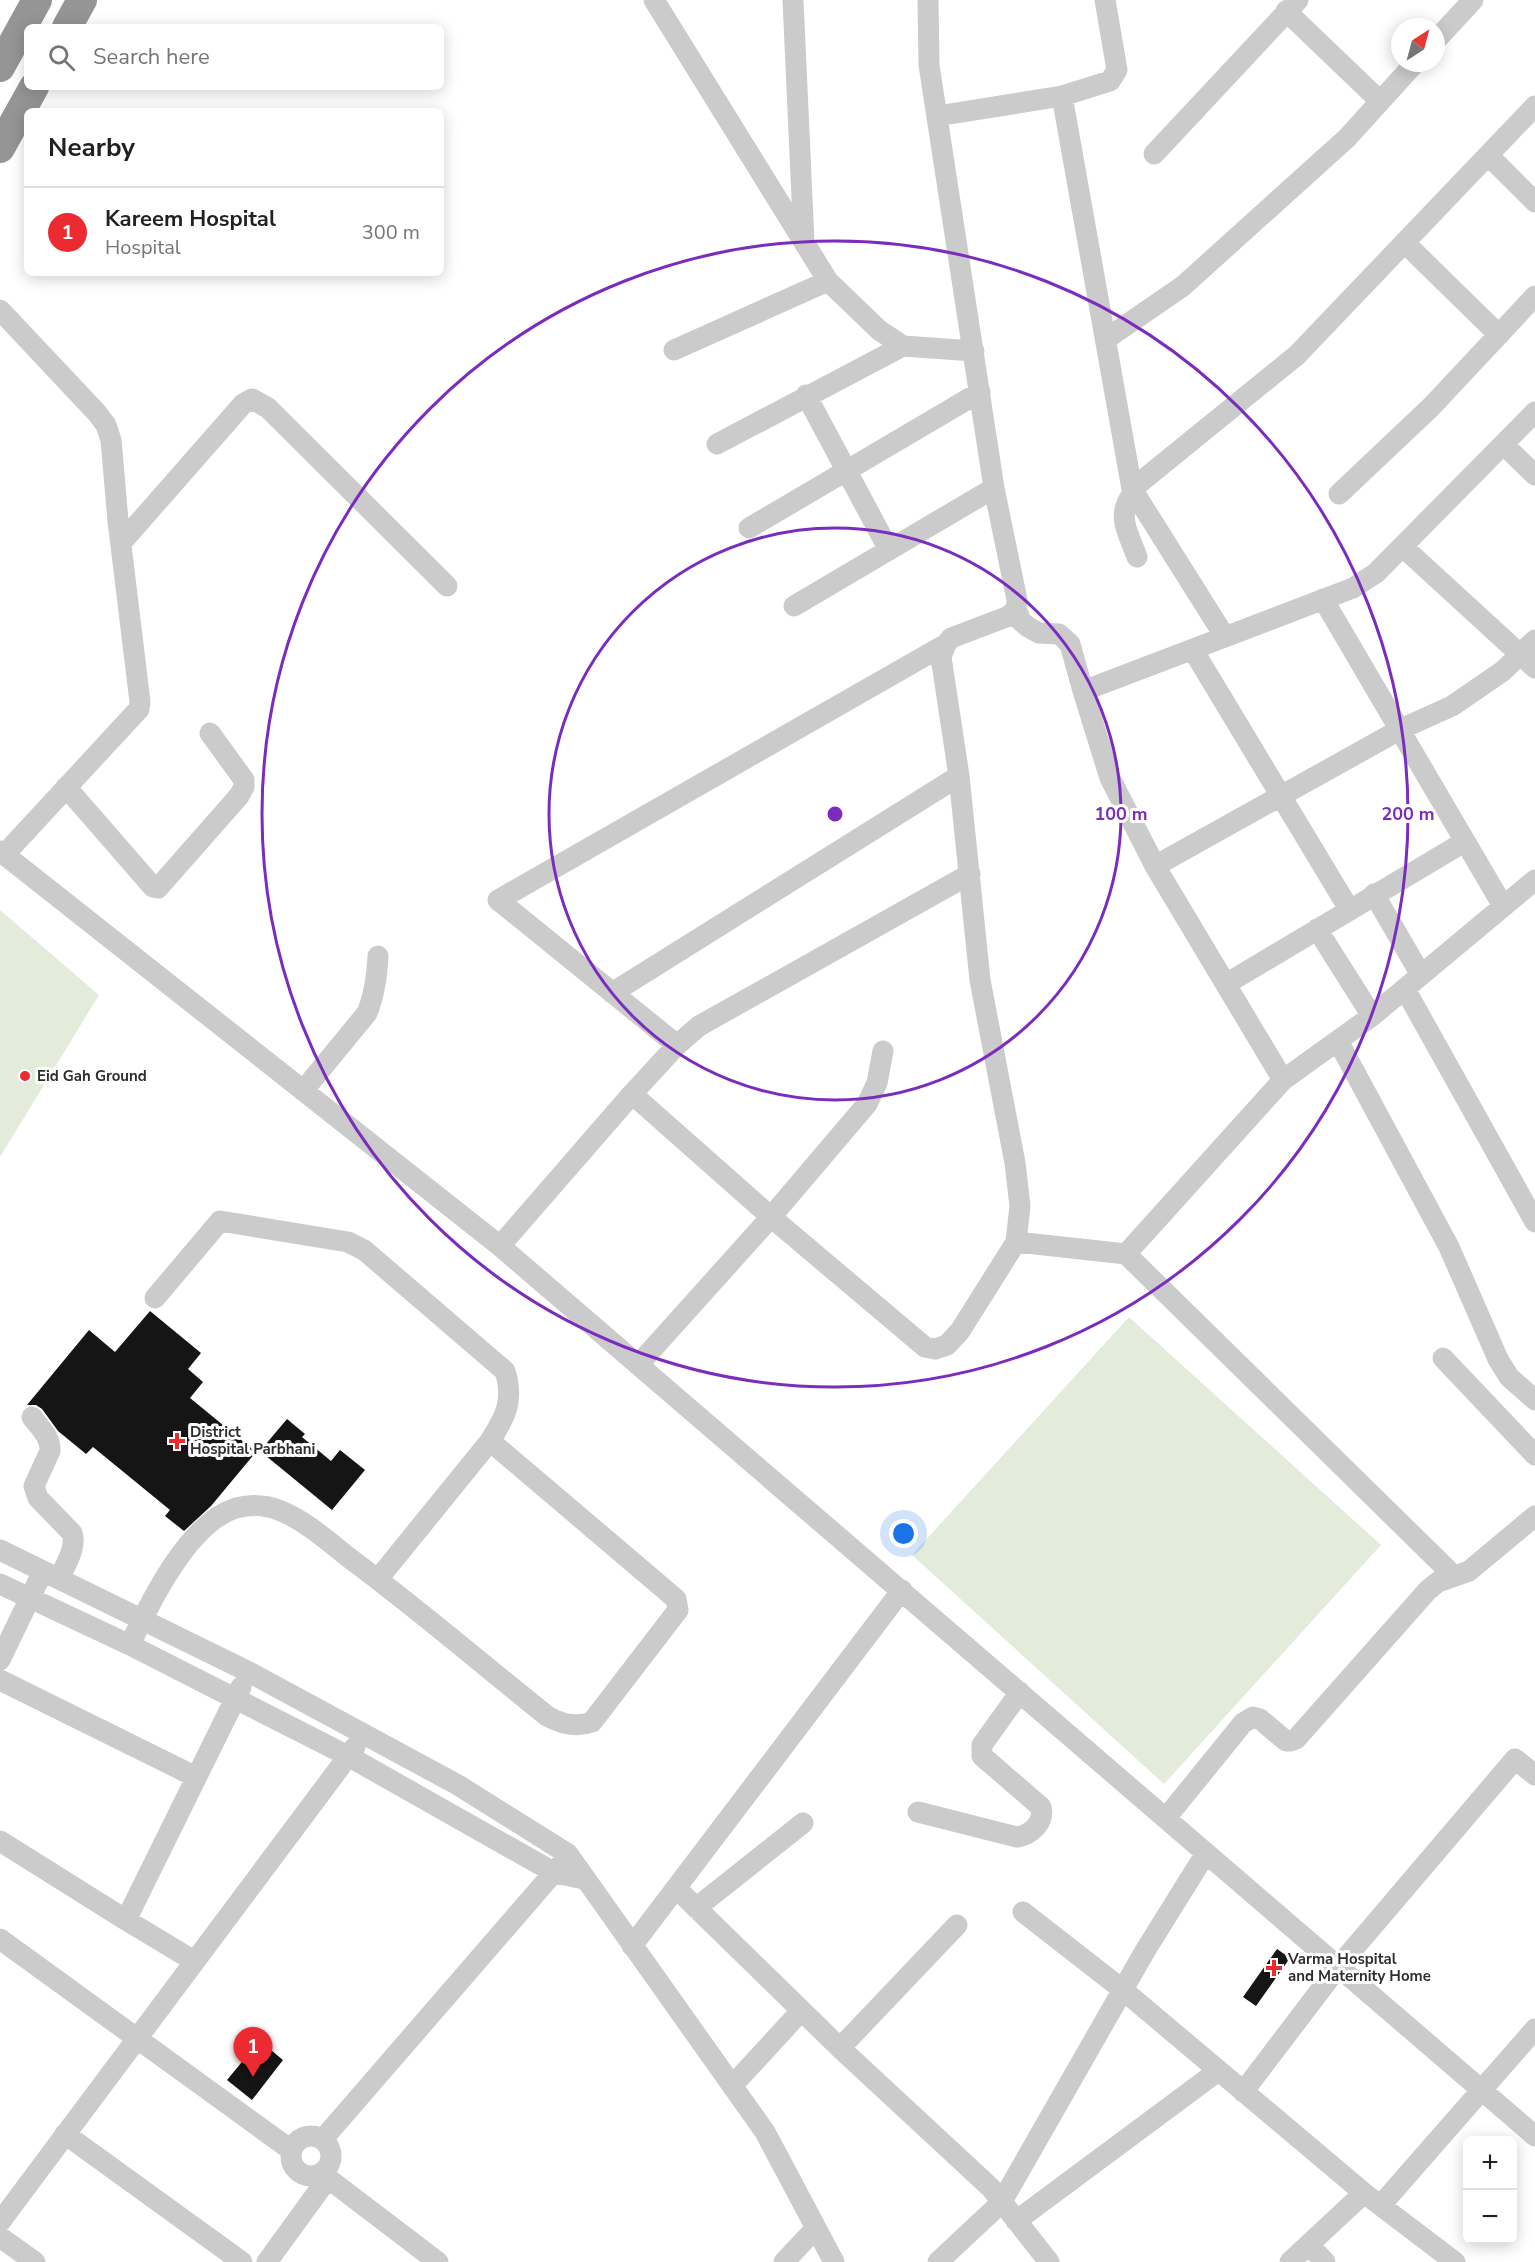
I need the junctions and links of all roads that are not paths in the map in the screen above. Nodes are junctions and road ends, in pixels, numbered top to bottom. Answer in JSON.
{"nodes":[{"id":1,"x":37,"y":0,"type":"edge"},
{"id":2,"x":82,"y":0,"type":"edge"},
{"id":3,"x":654,"y":0,"type":"edge"},
{"id":4,"x":793,"y":0,"type":"edge"},
{"id":5,"x":928,"y":0,"type":"edge"},
{"id":6,"x":1105,"y":0,"type":"edge"},
{"id":7,"x":1473,"y":0,"type":"edge"},
{"id":8,"x":1292,"y":6,"type":"edge"},
{"id":9,"x":69,"y":24,"type":"edge"},
{"id":10,"x":1445,"y":30,"type":"edge"},
{"id":11,"x":0,"y":67,"type":"edge"},
{"id":12,"x":1407,"y":72,"type":"edge"},
{"id":13,"x":32,"y":90,"type":"edge"},
{"id":14,"x":1062,"y":96,"type":"junction"},
{"id":15,"x":1380,"y":101,"type":"junction"},
{"id":16,"x":1535,"y":106,"type":"edge"},
{"id":17,"x":937,"y":116,"type":"junction"},
{"id":18,"x":0,"y":148,"type":"edge"},
{"id":19,"x":1154,"y":154,"type":"dead end"},
{"id":20,"x":1489,"y":156,"type":"junction"},
{"id":21,"x":1535,"y":202,"type":"edge"},
{"id":22,"x":1405,"y":243,"type":"junction"},
{"id":23,"x":804,"y":244,"type":"junction"},
{"id":24,"x":828,"y":281,"type":"junction"},
{"id":25,"x":1535,"y":296,"type":"edge"},
{"id":26,"x":0,"y":310,"type":"edge"},
{"id":27,"x":1499,"y":335,"type":"junction"},
{"id":28,"x":1106,"y":339,"type":"junction"},
{"id":29,"x":903,"y":345,"type":"junction"},
{"id":30,"x":674,"y":350,"type":"dead end"},
{"id":31,"x":974,"y":351,"type":"junction"},
{"id":32,"x":980,"y":392,"type":"junction"},
{"id":33,"x":806,"y":395,"type":"junction"},
{"id":34,"x":1535,"y":412,"type":"edge"},
{"id":35,"x":717,"y":444,"type":"dead end"},
{"id":36,"x":1504,"y":446,"type":"junction"},
{"id":37,"x":846,"y":470,"type":"junction"},
{"id":38,"x":1535,"y":475,"type":"edge"},
{"id":39,"x":994,"y":488,"type":"junction"},
{"id":40,"x":1133,"y":490,"type":"junction"},
{"id":41,"x":1339,"y":494,"type":"dead end"},
{"id":42,"x":749,"y":528,"type":"dead end"},
{"id":43,"x":121,"y":543,"type":"junction"},
{"id":44,"x":1402,"y":547,"type":"junction"},
{"id":45,"x":889,"y":550,"type":"junction"},
{"id":46,"x":1137,"y":557,"type":"dead end"},
{"id":47,"x":447,"y":586,"type":"dead end"},
{"id":48,"x":1323,"y":599,"type":"junction"},
{"id":49,"x":794,"y":606,"type":"dead end"},
{"id":50,"x":1016,"y":609,"type":"junction"},
{"id":51,"x":1225,"y":637,"type":"junction"},
{"id":52,"x":946,"y":644,"type":"junction"},
{"id":53,"x":1193,"y":650,"type":"junction"},
{"id":54,"x":1530,"y":654,"type":"edge"},
{"id":55,"x":1083,"y":692,"type":"junction"},
{"id":56,"x":1401,"y":729,"type":"junction"},
{"id":57,"x":210,"y":733,"type":"dead end"},
{"id":58,"x":959,"y":776,"type":"junction"},
{"id":59,"x":66,"y":787,"type":"junction"},
{"id":60,"x":1280,"y":795,"type":"junction"},
{"id":61,"x":1464,"y":842,"type":"junction"},
{"id":62,"x":2,"y":853,"type":"edge"},
{"id":63,"x":1155,"y":866,"type":"junction"},
{"id":64,"x":970,"y":874,"type":"junction"},
{"id":65,"x":1535,"y":880,"type":"edge"},
{"id":66,"x":1374,"y":894,"type":"junction"},
{"id":67,"x":1503,"y":906,"type":"junction"},
{"id":68,"x":1349,"y":909,"type":"junction"},
{"id":69,"x":1317,"y":929,"type":"junction"},
{"id":70,"x":378,"y":956,"type":"dead end"},
{"id":71,"x":1413,"y":982,"type":"junction"},
{"id":72,"x":1226,"y":984,"type":"junction"},
{"id":73,"x":612,"y":993,"type":"junction"},
{"id":74,"x":1372,"y":1016,"type":"junction"},
{"id":75,"x":1338,"y":1041,"type":"junction"},
{"id":76,"x":677,"y":1045,"type":"junction"},
{"id":77,"x":883,"y":1052,"type":"dead end"},
{"id":78,"x":1283,"y":1080,"type":"junction"},
{"id":79,"x":303,"y":1091,"type":"junction"},
{"id":80,"x":632,"y":1094,"type":"junction"},
{"id":81,"x":771,"y":1217,"type":"junction"},
{"id":82,"x":1535,"y":1222,"type":"edge"},
{"id":83,"x":1016,"y":1242,"type":"junction"},
{"id":84,"x":500,"y":1246,"type":"junction"},
{"id":85,"x":1126,"y":1254,"type":"junction"},
{"id":86,"x":155,"y":1298,"type":"dead end"},
{"id":87,"x":1443,"y":1358,"type":"dead end"},
{"id":88,"x":638,"y":1365,"type":"junction"},
{"id":89,"x":1535,"y":1400,"type":"edge"},
{"id":90,"x":32,"y":1417,"type":"dead end"},
{"id":91,"x":490,"y":1441,"type":"junction"},
{"id":92,"x":1535,"y":1455,"type":"edge"},
{"id":93,"x":1535,"y":1516,"type":"edge"},
{"id":94,"x":0,"y":1550,"type":"edge"},
{"id":95,"x":51,"y":1575,"type":"junction"},
{"id":96,"x":1454,"y":1576,"type":"junction"},
{"id":97,"x":378,"y":1579,"type":"junction"},
{"id":98,"x":0,"y":1584,"type":"edge"},
{"id":99,"x":902,"y":1590,"type":"junction"},
{"id":100,"x":30,"y":1598,"type":"junction"},
{"id":101,"x":142,"y":1619,"type":"junction"},
{"id":102,"x":130,"y":1644,"type":"junction"},
{"id":103,"x":0,"y":1660,"type":"edge"},
{"id":104,"x":249,"y":1672,"type":"junction"},
{"id":105,"x":0,"y":1680,"type":"edge"},
{"id":106,"x":1020,"y":1692,"type":"junction"},
{"id":107,"x":235,"y":1698,"type":"junction"},
{"id":108,"x":364,"y":1734,"type":"junction"},
{"id":109,"x":348,"y":1756,"type":"junction"},
{"id":110,"x":1535,"y":1775,"type":"edge"},
{"id":111,"x":196,"y":1777,"type":"junction"},
{"id":112,"x":458,"y":1785,"type":"junction"},
{"id":113,"x":443,"y":1810,"type":"junction"},
{"id":114,"x":918,"y":1812,"type":"dead end"},
{"id":115,"x":1166,"y":1818,"type":"junction"},
{"id":116,"x":803,"y":1822,"type":"dead end"},
{"id":117,"x":0,"y":1841,"type":"edge"},
{"id":118,"x":1206,"y":1853,"type":"junction"},
{"id":119,"x":568,"y":1854,"type":"junction"},
{"id":120,"x":555,"y":1873,"type":"junction"},
{"id":121,"x":584,"y":1879,"type":"junction"},
{"id":122,"x":676,"y":1888,"type":"junction"},
{"id":123,"x":696,"y":1908,"type":"junction"},
{"id":124,"x":1023,"y":1912,"type":"dead end"},
{"id":125,"x":126,"y":1920,"type":"junction"},
{"id":126,"x":957,"y":1924,"type":"dead end"},
{"id":127,"x":0,"y":1939,"type":"edge"},
{"id":128,"x":632,"y":1946,"type":"junction"},
{"id":129,"x":194,"y":1961,"type":"junction"},
{"id":130,"x":1338,"y":1967,"type":"junction"},
{"id":131,"x":1123,"y":1990,"type":"junction"},
{"id":132,"x":801,"y":2010,"type":"junction"},
{"id":133,"x":1535,"y":2029,"type":"edge"},
{"id":134,"x":136,"y":2038,"type":"junction"},
{"id":135,"x":840,"y":2048,"type":"junction"},
{"id":136,"x":1218,"y":2071,"type":"junction"},
{"id":137,"x":732,"y":2086,"type":"junction"},
{"id":138,"x":1481,"y":2090,"type":"junction"},
{"id":139,"x":1243,"y":2092,"type":"junction"},
{"id":140,"x":65,"y":2134,"type":"junction"},
{"id":141,"x":1535,"y":2136,"type":"edge"},
{"id":142,"x":323,"y":2139,"type":"junction"},
{"id":143,"x":291,"y":2150,"type":"junction"},
{"id":144,"x":325,"y":2176,"type":"junction"},
{"id":145,"x":1372,"y":2199,"type":"junction"},
{"id":146,"x":1001,"y":2203,"type":"junction"},
{"id":147,"x":0,"y":2222,"type":"edge"},
{"id":148,"x":1016,"y":2222,"type":"junction"},
{"id":149,"x":816,"y":2228,"type":"junction"},
{"id":150,"x":0,"y":2237,"type":"edge"},
{"id":151,"x":1309,"y":2245,"type":"junction"},
{"id":152,"x":34,"y":2262,"type":"edge"},
{"id":153,"x":242,"y":2262,"type":"edge"},
{"id":154,"x":267,"y":2262,"type":"edge"},
{"id":155,"x":438,"y":2262,"type":"edge"},
{"id":156,"x":784,"y":2262,"type":"edge"},
{"id":157,"x":834,"y":2262,"type":"edge"},
{"id":158,"x":938,"y":2262,"type":"edge"},
{"id":159,"x":1048,"y":2262,"type":"edge"},
{"id":160,"x":1290,"y":2262,"type":"edge"},
{"id":161,"x":1325,"y":2262,"type":"edge"},
{"id":162,"x":1455,"y":2262,"type":"edge"}],
"edges":[{"from":1,"to":11,"type":"highway"},
{"from":2,"to":9,"type":"highway"},
{"from":3,"to":23,"type":"street"},
{"from":4,"to":23,"type":"street"},
{"from":5,"to":17,"type":"street"},
{"from":6,"to":14,"type":"street"},
{"from":7,"to":10,"type":"street"},
{"from":8,"to":15,"type":"street"},
{"from":8,"to":19,"type":"street"},
{"from":12,"to":15,"type":"street"},
{"from":13,"to":18,"type":"highway"},
{"from":14,"to":17,"type":"street"},
{"from":14,"to":28,"type":"street"},
{"from":15,"to":28,"type":"street"},
{"from":16,"to":20,"type":"street"},
{"from":17,"to":31,"type":"street"},
{"from":20,"to":21,"type":"street"},
{"from":20,"to":22,"type":"street"},
{"from":22,"to":27,"type":"street"},
{"from":22,"to":40,"type":"street"},
{"from":23,"to":24,"type":"street"},
{"from":24,"to":29,"type":"street"},
{"from":24,"to":30,"type":"street"},
{"from":25,"to":27,"type":"street"},
{"from":26,"to":43,"type":"street"},
{"from":27,"to":41,"type":"street"},
{"from":28,"to":40,"type":"street"},
{"from":29,"to":31,"type":"street"},
{"from":29,"to":33,"type":"street"},
{"from":31,"to":32,"type":"street"},
{"from":32,"to":37,"type":"street"},
{"from":32,"to":39,"type":"street"},
{"from":33,"to":35,"type":"street"},
{"from":33,"to":37,"type":"street"},
{"from":34,"to":36,"type":"street"},
{"from":36,"to":38,"type":"street"},
{"from":36,"to":44,"type":"street"},
{"from":37,"to":42,"type":"street"},
{"from":37,"to":45,"type":"street"},
{"from":39,"to":45,"type":"street"},
{"from":39,"to":50,"type":"street"},
{"from":40,"to":46,"type":"street"},
{"from":40,"to":51,"type":"street"},
{"from":43,"to":47,"type":"street"},
{"from":43,"to":59,"type":"street"},
{"from":44,"to":48,"type":"street"},
{"from":44,"to":54,"type":"street"},
{"from":45,"to":49,"type":"street"},
{"from":48,"to":51,"type":"street"},
{"from":48,"to":56,"type":"street"},
{"from":50,"to":52,"type":"street"},
{"from":50,"to":55,"type":"street"},
{"from":51,"to":53,"type":"street"},
{"from":52,"to":58,"type":"street"},
{"from":52,"to":73,"type":"street"},
{"from":53,"to":55,"type":"street"},
{"from":53,"to":60,"type":"street"},
{"from":54,"to":56,"type":"street"},
{"from":55,"to":63,"type":"street"},
{"from":56,"to":60,"type":"street"},
{"from":56,"to":61,"type":"street"},
{"from":57,"to":59,"type":"street"},
{"from":58,"to":64,"type":"street"},
{"from":58,"to":73,"type":"street"},
{"from":59,"to":62,"type":"street"},
{"from":60,"to":63,"type":"street"},
{"from":60,"to":68,"type":"street"},
{"from":61,"to":66,"type":"street"},
{"from":61,"to":67,"type":"street"},
{"from":62,"to":79,"type":"street"},
{"from":63,"to":72,"type":"street"},
{"from":64,"to":76,"type":"street"},
{"from":64,"to":83,"type":"street"},
{"from":65,"to":67,"type":"street"},
{"from":66,"to":68,"type":"street"},
{"from":66,"to":71,"type":"street"},
{"from":67,"to":71,"type":"street"},
{"from":68,"to":69,"type":"street"},
{"from":69,"to":72,"type":"street"},
{"from":69,"to":74,"type":"street"},
{"from":70,"to":79,"type":"street"},
{"from":71,"to":74,"type":"street"},
{"from":71,"to":82,"type":"street"},
{"from":72,"to":78,"type":"street"},
{"from":73,"to":76,"type":"street"},
{"from":74,"to":75,"type":"street"},
{"from":75,"to":78,"type":"street"},
{"from":75,"to":89,"type":"street"},
{"from":76,"to":80,"type":"street"},
{"from":77,"to":81,"type":"street"},
{"from":78,"to":85,"type":"street"},
{"from":79,"to":84,"type":"street"},
{"from":80,"to":81,"type":"street"},
{"from":80,"to":84,"type":"street"},
{"from":81,"to":83,"type":"street"},
{"from":81,"to":88,"type":"street"},
{"from":83,"to":85,"type":"street"},
{"from":84,"to":88,"type":"street"},
{"from":85,"to":96,"type":"street"},
{"from":86,"to":91,"type":"street"},
{"from":87,"to":92,"type":"street"},
{"from":88,"to":99,"type":"street"},
{"from":90,"to":95,"type":"street"},
{"from":91,"to":97,"type":"street"},
{"from":91,"to":97,"type":"street"},
{"from":93,"to":96,"type":"street"},
{"from":94,"to":95,"type":"street"},
{"from":95,"to":100,"type":"street"},
{"from":95,"to":101,"type":"street"},
{"from":96,"to":115,"type":"street"},
{"from":97,"to":101,"type":"street"},
{"from":98,"to":100,"type":"street"},
{"from":99,"to":106,"type":"street"},
{"from":99,"to":122,"type":"street"},
{"from":100,"to":102,"type":"street"},
{"from":100,"to":103,"type":"street"},
{"from":101,"to":102,"type":"street"},
{"from":101,"to":104,"type":"street"},
{"from":102,"to":107,"type":"street"},
{"from":104,"to":107,"type":"street"},
{"from":104,"to":108,"type":"street"},
{"from":105,"to":111,"type":"street"},
{"from":106,"to":114,"type":"street"},
{"from":106,"to":115,"type":"street"},
{"from":107,"to":109,"type":"street"},
{"from":107,"to":111,"type":"street"},
{"from":108,"to":109,"type":"street"},
{"from":108,"to":112,"type":"street"},
{"from":109,"to":113,"type":"street"},
{"from":109,"to":129,"type":"street"},
{"from":110,"to":130,"type":"street"},
{"from":111,"to":125,"type":"street"},
{"from":112,"to":113,"type":"street"},
{"from":112,"to":119,"type":"street"},
{"from":113,"to":120,"type":"street"},
{"from":115,"to":118,"type":"street"},
{"from":116,"to":123,"type":"street"},
{"from":117,"to":125,"type":"street"},
{"from":118,"to":130,"type":"street"},
{"from":118,"to":131,"type":"street"},
{"from":119,"to":120,"type":"street"},
{"from":119,"to":121,"type":"street"},
{"from":120,"to":121,"type":"street"},
{"from":120,"to":142,"type":"street"},
{"from":121,"to":128,"type":"street"},
{"from":122,"to":123,"type":"street"},
{"from":122,"to":128,"type":"street"},
{"from":123,"to":132,"type":"street"},
{"from":124,"to":131,"type":"street"},
{"from":125,"to":129,"type":"street"},
{"from":126,"to":135,"type":"street"},
{"from":127,"to":134,"type":"street"},
{"from":128,"to":137,"type":"street"},
{"from":129,"to":134,"type":"street"},
{"from":130,"to":138,"type":"street"},
{"from":130,"to":139,"type":"street"},
{"from":131,"to":136,"type":"street"},
{"from":131,"to":146,"type":"street"},
{"from":132,"to":135,"type":"street"},
{"from":132,"to":137,"type":"street"},
{"from":133,"to":138,"type":"street"},
{"from":134,"to":140,"type":"street"},
{"from":134,"to":143,"type":"street"},
{"from":135,"to":146,"type":"street"},
{"from":136,"to":139,"type":"street"},
{"from":136,"to":148,"type":"street"},
{"from":137,"to":149,"type":"street"},
{"from":138,"to":141,"type":"street"},
{"from":138,"to":145,"type":"street"},
{"from":139,"to":145,"type":"street"},
{"from":140,"to":147,"type":"street"},
{"from":140,"to":153,"type":"street"},
{"from":142,"to":143,"type":"street"},
{"from":142,"to":144,"type":"street"},
{"from":143,"to":144,"type":"street"},
{"from":144,"to":154,"type":"street"},
{"from":144,"to":155,"type":"street"},
{"from":145,"to":151,"type":"street"},
{"from":145,"to":162,"type":"street"},
{"from":146,"to":148,"type":"street"},
{"from":146,"to":158,"type":"street"},
{"from":148,"to":159,"type":"street"},
{"from":149,"to":156,"type":"street"},
{"from":149,"to":157,"type":"street"},
{"from":150,"to":152,"type":"street"},
{"from":151,"to":160,"type":"street"},
{"from":151,"to":161,"type":"street"}]}
